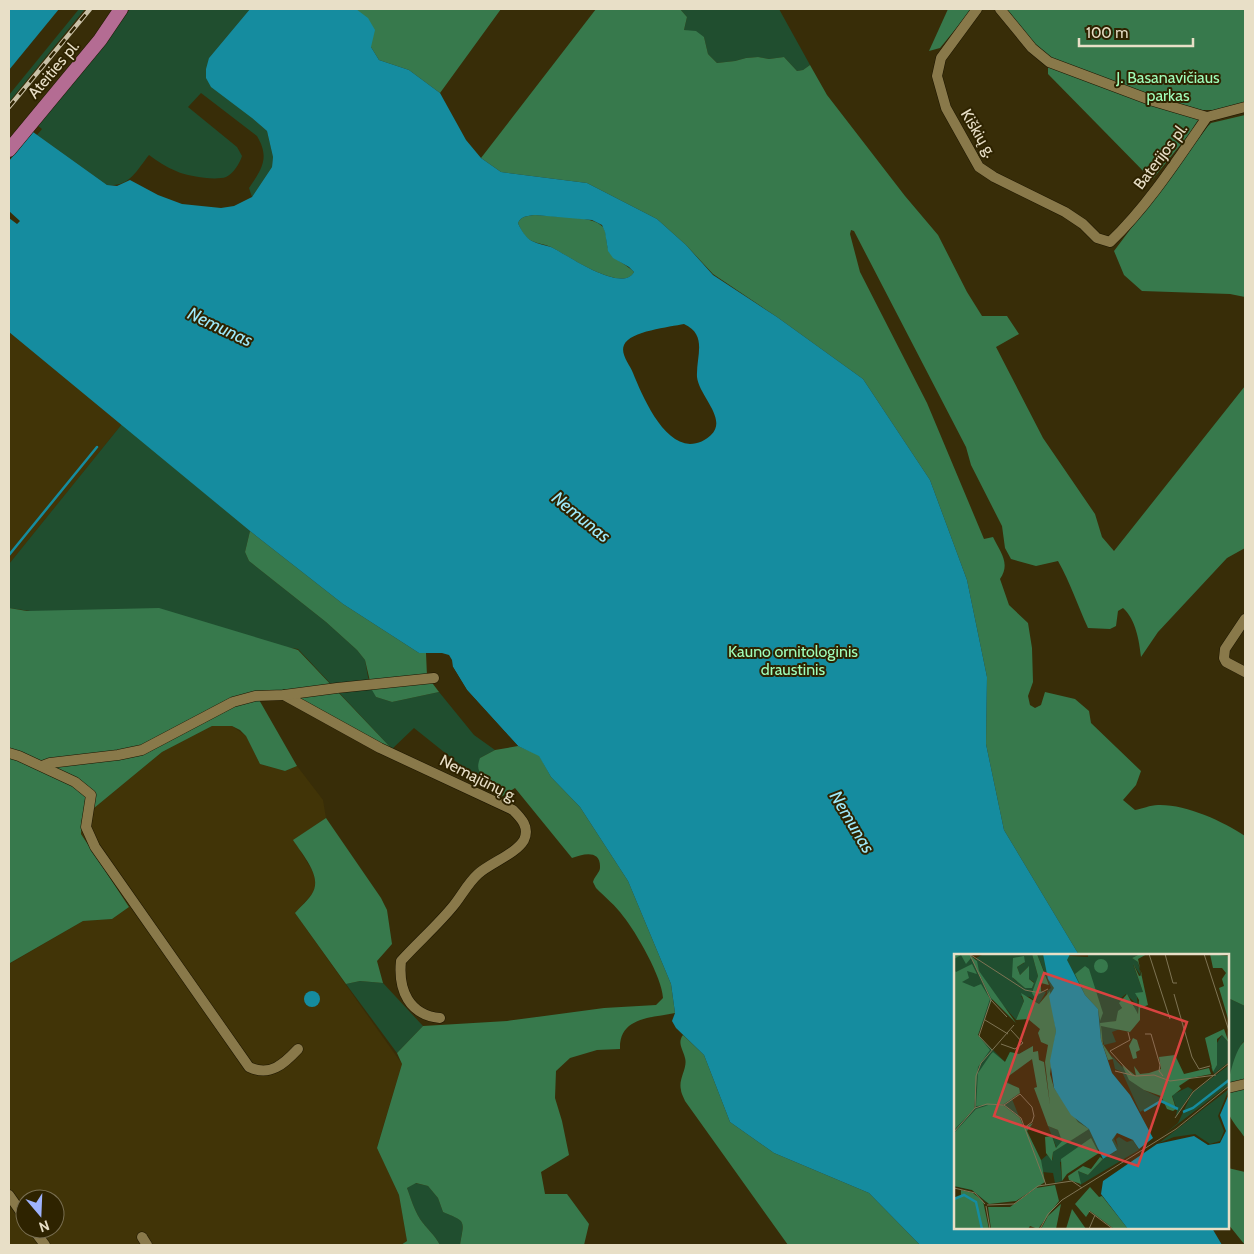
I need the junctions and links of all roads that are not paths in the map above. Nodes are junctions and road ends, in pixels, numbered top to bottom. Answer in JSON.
{"nodes":[{"id":1,"x":121,"y":9,"type":"edge"},
{"id":2,"x":977,"y":9,"type":"edge"},
{"id":3,"x":1000,"y":9,"type":"edge"},
{"id":4,"x":1245,"y":107,"type":"edge"},
{"id":5,"x":1208,"y":117,"type":"junction"},
{"id":6,"x":9,"y":150,"type":"edge"},
{"id":7,"x":1110,"y":242,"type":"joint"},
{"id":8,"x":1245,"y":619,"type":"edge"},
{"id":9,"x":1245,"y":672,"type":"edge"},
{"id":10,"x":434,"y":678,"type":"dead end"},
{"id":11,"x":284,"y":695,"type":"junction"},
{"id":12,"x":9,"y":753,"type":"edge"},
{"id":13,"x":42,"y":766,"type":"junction"},
{"id":14,"x":440,"y":1018,"type":"dead end"},
{"id":15,"x":298,"y":1048,"type":"dead end"},
{"id":16,"x":1245,"y":1084,"type":"edge"},
{"id":17,"x":1229,"y":1088,"type":"edge"}],
"edges":[{"from":1,"to":6,"type":"main road","name":"Ateities pl."},
{"from":2,"to":7,"type":"street","name":"Kiškių g."},
{"from":3,"to":5,"type":"street"},
{"from":4,"to":5,"type":"street","name":"Baterijos pl."},
{"from":5,"to":7,"type":"street","name":"Baterijos pl."},
{"from":8,"to":9,"type":"street"},
{"from":10,"to":11,"type":"street"},
{"from":11,"to":13,"type":"street"},
{"from":11,"to":14,"type":"street","name":"Nemajūnų g."},
{"from":12,"to":13,"type":"street"},
{"from":13,"to":15,"type":"street"},
{"from":16,"to":17,"type":"street"}]}
